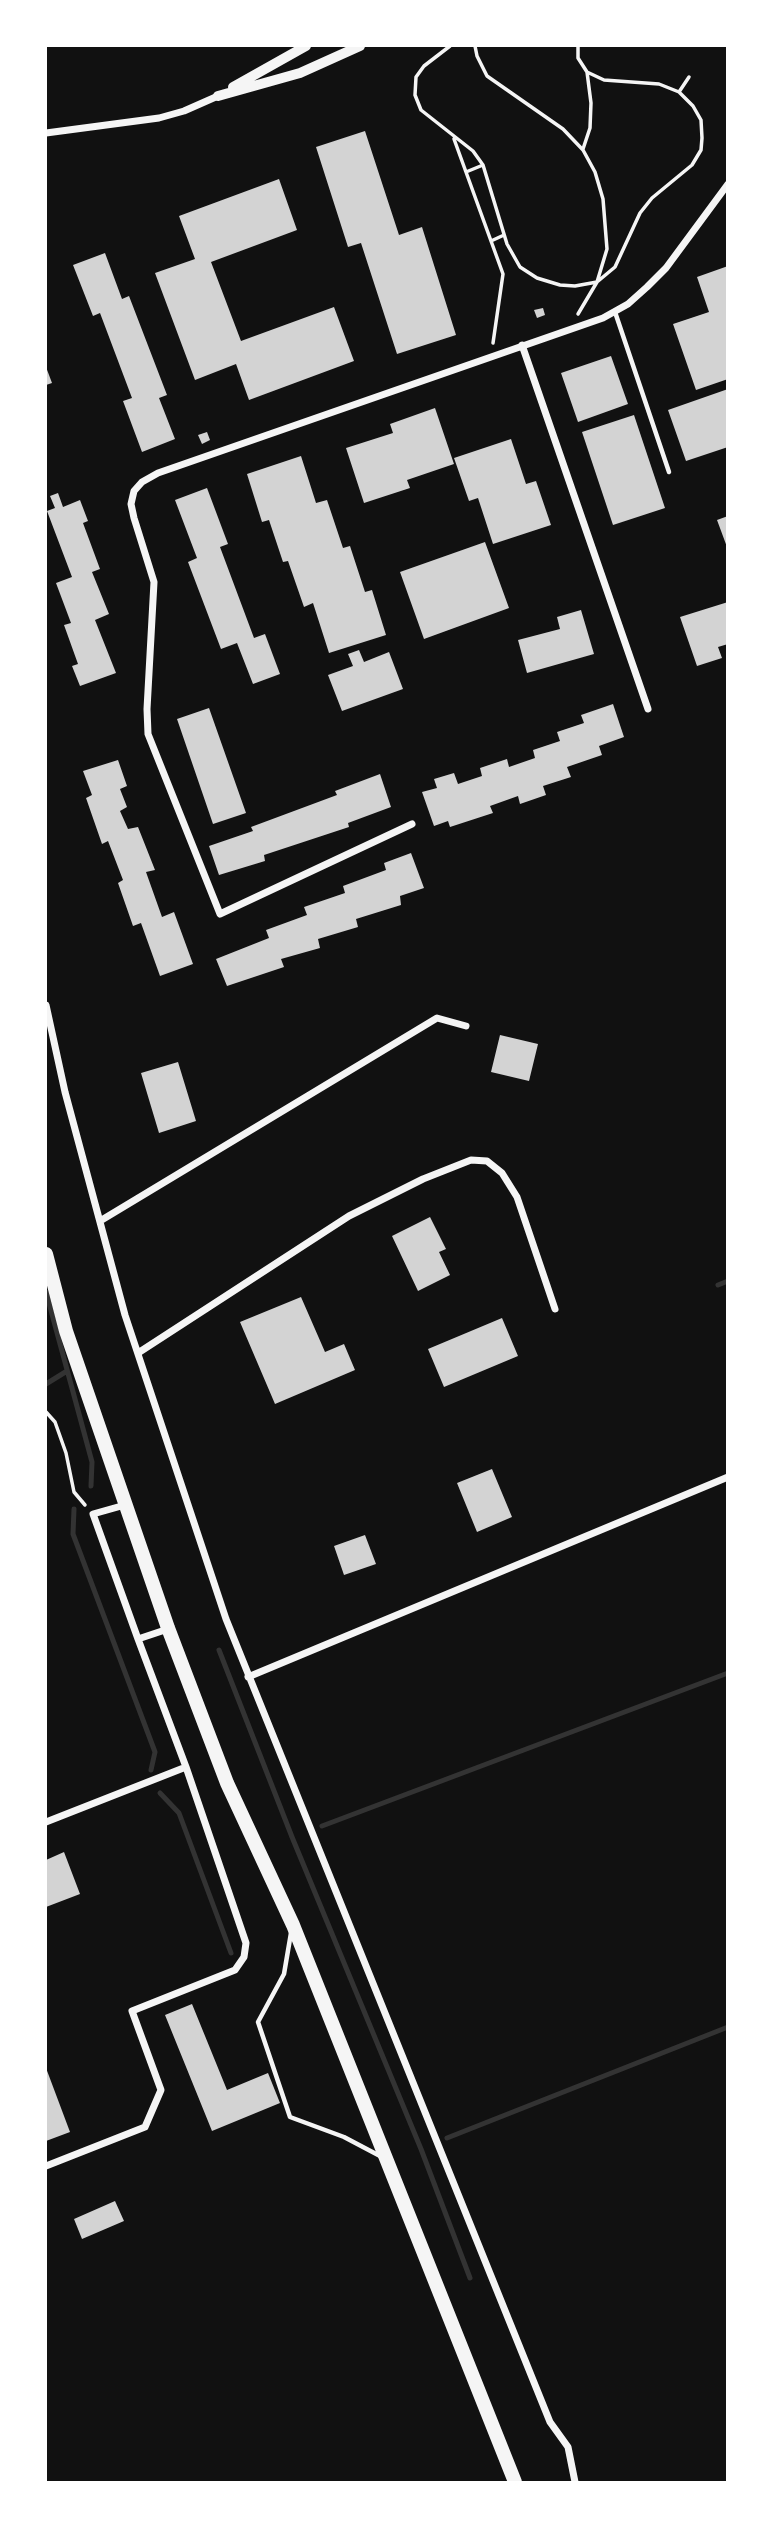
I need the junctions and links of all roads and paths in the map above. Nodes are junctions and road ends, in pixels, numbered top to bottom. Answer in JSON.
{"nodes":[{"id":1,"x":306,"y":46,"type":"edge"},
{"id":2,"x":360,"y":46,"type":"edge"},
{"id":3,"x":450,"y":46,"type":"edge"},
{"id":4,"x":475,"y":46,"type":"edge"},
{"id":5,"x":578,"y":46,"type":"edge"},
{"id":6,"x":481,"y":52,"type":"dead end"},
{"id":7,"x":477,"y":56,"type":"junction"},
{"id":8,"x":587,"y":72,"type":"junction"},
{"id":9,"x":689,"y":77,"type":"dead end"},
{"id":10,"x":679,"y":92,"type":"junction"},
{"id":11,"x":218,"y":96,"type":"junction"},
{"id":12,"x":46,"y":133,"type":"edge"},
{"id":13,"x":453,"y":137,"type":"junction"},
{"id":14,"x":583,"y":150,"type":"junction"},
{"id":15,"x":483,"y":165,"type":"junction"},
{"id":16,"x":466,"y":172,"type":"junction"},
{"id":17,"x":727,"y":184,"type":"edge"},
{"id":18,"x":504,"y":235,"type":"junction"},
{"id":19,"x":491,"y":241,"type":"junction"},
{"id":20,"x":597,"y":282,"type":"junction"},
{"id":21,"x":615,"y":311,"type":"junction"},
{"id":22,"x":576,"y":316,"type":"dead end"},
{"id":23,"x":522,"y":345,"type":"junction"},
{"id":24,"x":493,"y":346,"type":"dead end"},
{"id":25,"x":669,"y":472,"type":"dead end"},
{"id":26,"x":648,"y":709,"type":"dead end"},
{"id":27,"x":412,"y":824,"type":"dead end"},
{"id":28,"x":46,"y":1005,"type":"edge"},
{"id":29,"x":466,"y":1026,"type":"dead end"},
{"id":30,"x":100,"y":1221,"type":"junction"},
{"id":31,"x":46,"y":1254,"type":"edge"},
{"id":32,"x":555,"y":1309,"type":"dead end"},
{"id":33,"x":138,"y":1353,"type":"junction"},
{"id":34,"x":46,"y":1412,"type":"edge"},
{"id":35,"x":727,"y":1477,"type":"edge"},
{"id":36,"x":125,"y":1505,"type":"junction"},
{"id":37,"x":93,"y":1514,"type":"junction"},
{"id":38,"x":168,"y":1628,"type":"junction"},
{"id":39,"x":138,"y":1639,"type":"junction"},
{"id":40,"x":248,"y":1677,"type":"junction"},
{"id":41,"x":186,"y":1767,"type":"junction"},
{"id":42,"x":46,"y":1822,"type":"edge"},
{"id":43,"x":293,"y":1925,"type":"junction"},
{"id":44,"x":384,"y":2159,"type":"junction"},
{"id":45,"x":46,"y":2166,"type":"edge"},
{"id":46,"x":515,"y":2483,"type":"edge"},
{"id":47,"x":575,"y":2483,"type":"edge"}],
"edges":[{"from":1,"to":11,"type":"street"},
{"from":2,"to":11,"type":"street"},
{"from":3,"to":13,"type":"path"},
{"from":4,"to":7,"type":"path"},
{"from":5,"to":8,"type":"path"},
{"from":6,"to":7,"type":"path"},
{"from":7,"to":14,"type":"path"},
{"from":8,"to":10,"type":"path"},
{"from":8,"to":14,"type":"path"},
{"from":9,"to":10,"type":"path"},
{"from":10,"to":20,"type":"path"},
{"from":11,"to":12,"type":"street"},
{"from":13,"to":15,"type":"path"},
{"from":13,"to":16,"type":"path"},
{"from":14,"to":20,"type":"path"},
{"from":15,"to":16,"type":"path"},
{"from":15,"to":18,"type":"path"},
{"from":16,"to":19,"type":"path"},
{"from":17,"to":21,"type":"street"},
{"from":18,"to":19,"type":"path"},
{"from":18,"to":20,"type":"path"},
{"from":19,"to":24,"type":"path"},
{"from":20,"to":22,"type":"path"},
{"from":21,"to":23,"type":"street"},
{"from":21,"to":25,"type":"lane"},
{"from":23,"to":26,"type":"street"},
{"from":23,"to":27,"type":"street"},
{"from":28,"to":30,"type":"street"},
{"from":29,"to":30,"type":"street"},
{"from":30,"to":33,"type":"street"},
{"from":31,"to":36,"type":"main road"},
{"from":32,"to":33,"type":"street"},
{"from":33,"to":40,"type":"street"},
{"from":34,"to":37,"type":"path"},
{"from":35,"to":40,"type":"street"},
{"from":36,"to":37,"type":"street"},
{"from":36,"to":38,"type":"main road"},
{"from":37,"to":39,"type":"street"},
{"from":38,"to":39,"type":"street"},
{"from":38,"to":43,"type":"main road"},
{"from":39,"to":41,"type":"street"},
{"from":40,"to":47,"type":"street"},
{"from":41,"to":42,"type":"street"},
{"from":41,"to":45,"type":"street"},
{"from":43,"to":44,"type":"main road"},
{"from":43,"to":44,"type":"lane"},
{"from":44,"to":46,"type":"main road"}]}
